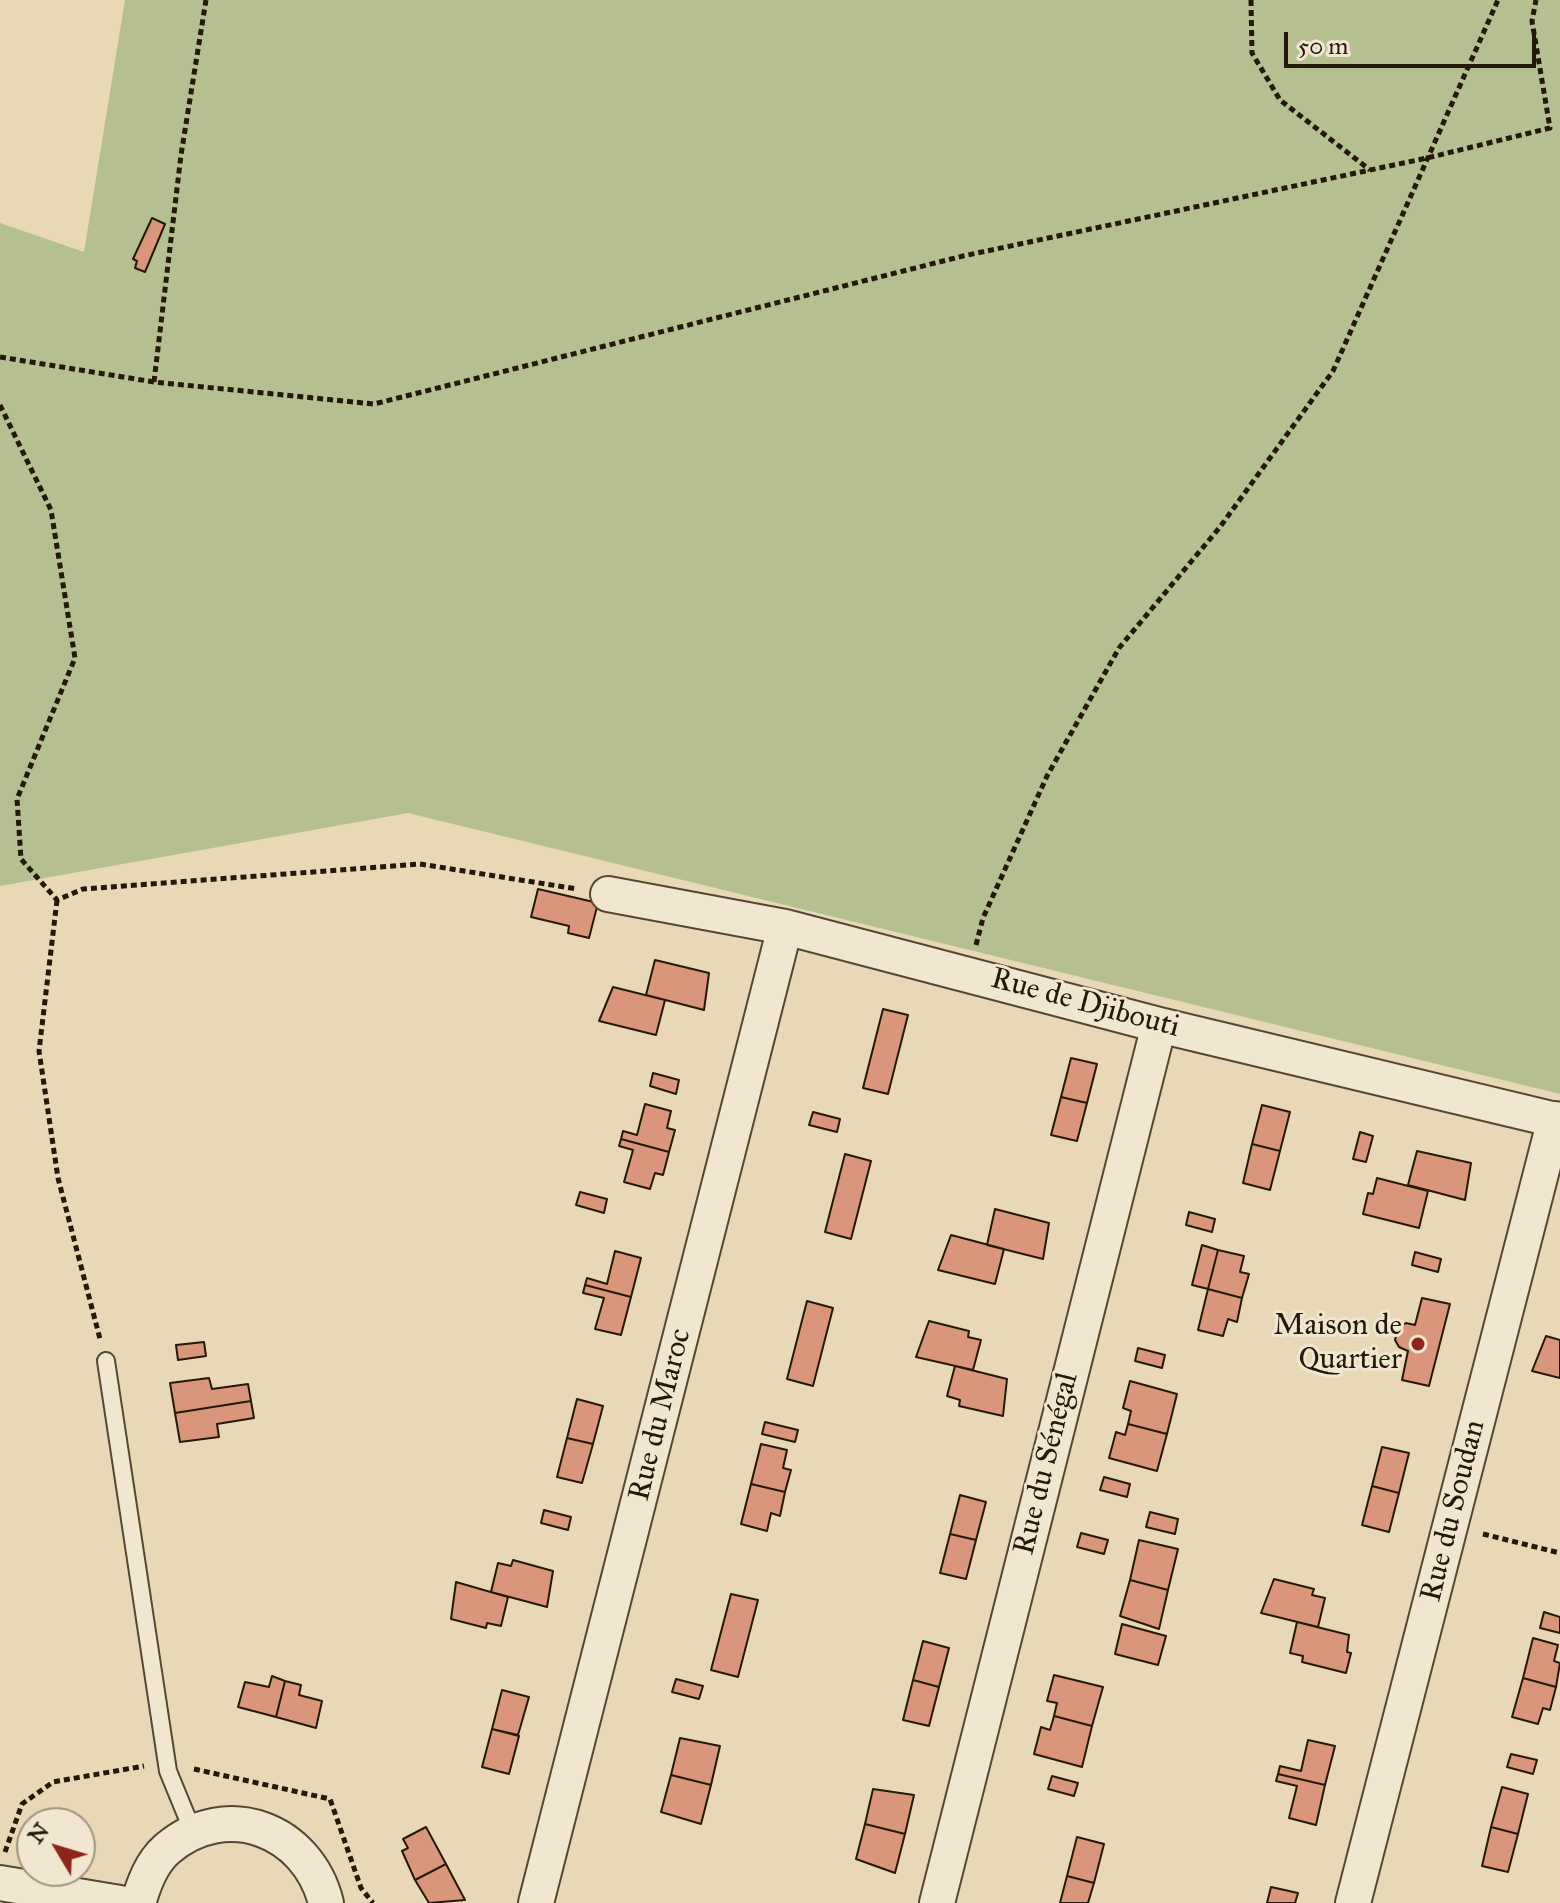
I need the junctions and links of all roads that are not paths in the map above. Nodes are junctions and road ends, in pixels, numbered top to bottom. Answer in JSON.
{"nodes":[{"id":1,"x":608,"y":894,"type":"road end"},
{"id":2,"x":785,"y":927,"type":"junction"},
{"id":3,"x":1159,"y":1025,"type":"junction"},
{"id":4,"x":1558,"y":1120,"type":"edge"},
{"id":5,"x":106,"y":1361,"type":"road end"},
{"id":6,"x":193,"y":1832,"type":"junction"},
{"id":7,"x":0,"y":1883,"type":"edge"},
{"id":8,"x":120,"y":1903,"type":"edge"},
{"id":9,"x":138,"y":1903,"type":"edge"},
{"id":10,"x":326,"y":1903,"type":"edge"},
{"id":11,"x":536,"y":1903,"type":"edge"},
{"id":12,"x":937,"y":1903,"type":"edge"},
{"id":13,"x":1353,"y":1903,"type":"edge"}],
"edges":[{"from":1,"to":2,"type":"street","name":"Rue de Djibouti"},
{"from":2,"to":3,"type":"street","name":"Rue de Djibouti"},
{"from":2,"to":11,"type":"street","name":"Rue du Maroc"},
{"from":3,"to":4,"type":"street","name":"Rue de Djibouti"},
{"from":3,"to":12,"type":"street","name":"Rue du Sénégal"},
{"from":4,"to":13,"type":"street","name":"Rue du Soudan"},
{"from":5,"to":6,"type":"lane"},
{"from":6,"to":9,"type":"street"},
{"from":6,"to":10,"type":"street"},
{"from":7,"to":8,"type":"street"}]}
